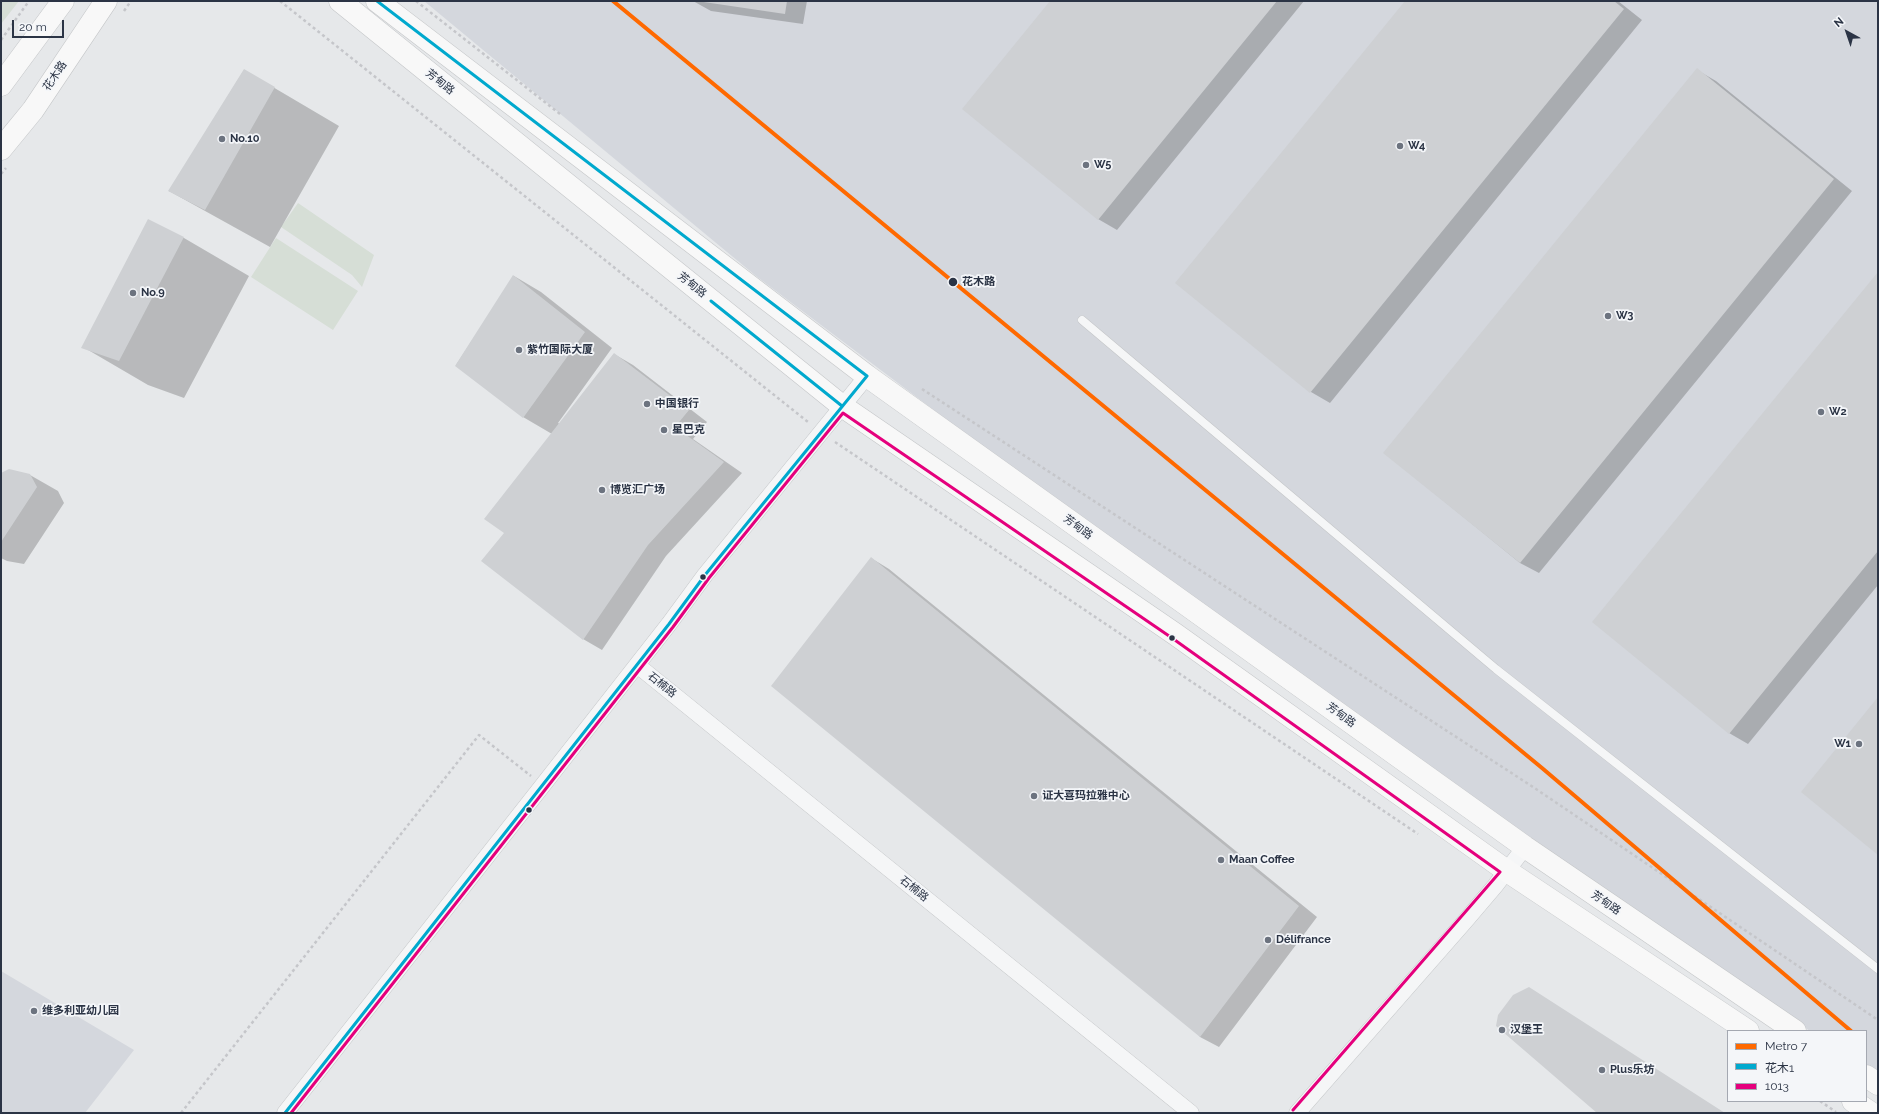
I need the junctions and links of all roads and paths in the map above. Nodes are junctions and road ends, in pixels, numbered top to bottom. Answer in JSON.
{"nodes":[{"id":1,"x":29,"y":1,"type":"edge"},
{"id":2,"x":63,"y":1,"type":"edge"},
{"id":3,"x":106,"y":1,"type":"edge"},
{"id":4,"x":340,"y":1,"type":"edge"},
{"id":5,"x":376,"y":1,"type":"edge"},
{"id":6,"x":416,"y":1,"type":"edge"},
{"id":7,"x":1,"y":40,"type":"edge"},
{"id":8,"x":1,"y":85,"type":"edge"},
{"id":9,"x":566,"y":119,"type":"dead end"},
{"id":10,"x":1,"y":149,"type":"edge"},
{"id":11,"x":1082,"y":320,"type":"dead end"},
{"id":12,"x":867,"y":376,"type":"junction"},
{"id":13,"x":920,"y":388,"type":"dead end"},
{"id":14,"x":842,"y":406,"type":"junction"},
{"id":15,"x":637,"y":665,"type":"junction"},
{"id":16,"x":544,"y":785,"type":"junction"},
{"id":17,"x":1525,"y":846,"type":"junction"},
{"id":18,"x":1507,"y":871,"type":"junction"},
{"id":19,"x":1878,"y":969,"type":"edge"},
{"id":20,"x":1878,"y":1020,"type":"edge"},
{"id":21,"x":1746,"y":1030,"type":"edge"},
{"id":22,"x":1794,"y":1030,"type":"edge"},
{"id":23,"x":1867,"y":1077,"type":"edge"},
{"id":24,"x":1878,"y":1084,"type":"edge"},
{"id":25,"x":1822,"y":1102,"type":"edge"},
{"id":26,"x":1854,"y":1102,"type":"edge"},
{"id":27,"x":181,"y":1113,"type":"edge"},
{"id":28,"x":285,"y":1113,"type":"edge"},
{"id":29,"x":1191,"y":1113,"type":"edge"},
{"id":30,"x":1297,"y":1113,"type":"edge"},
{"id":31,"x":1838,"y":1113,"type":"edge"},
{"id":32,"x":1871,"y":1113,"type":"edge"}],
"edges":[{"from":1,"to":7,"type":"path"},
{"from":2,"to":8,"type":"main road"},
{"from":3,"to":10,"type":"main road","name":"花木路"},
{"from":4,"to":14,"type":"main road","name":"芳甸路"},
{"from":5,"to":12,"type":"main road","name":"芳甸路"},
{"from":6,"to":9,"type":"path"},
{"from":11,"to":19,"type":"lane"},
{"from":12,"to":14,"type":"street"},
{"from":12,"to":17,"type":"main road","name":"芳甸路"},
{"from":13,"to":20,"type":"path"},
{"from":14,"to":15,"type":"street"},
{"from":14,"to":18,"type":"main road","name":"芳甸路"},
{"from":15,"to":16,"type":"street"},
{"from":15,"to":29,"type":"street","name":"石楠路"},
{"from":16,"to":27,"type":"path"},
{"from":16,"to":28,"type":"street"},
{"from":17,"to":18,"type":"street"},
{"from":17,"to":22,"type":"main road","name":"芳甸路"},
{"from":18,"to":21,"type":"main road","name":"芳甸路"},
{"from":18,"to":30,"type":"street"},
{"from":23,"to":24,"type":"main road"},
{"from":25,"to":31,"type":"path"},
{"from":26,"to":32,"type":"main road"}]}
